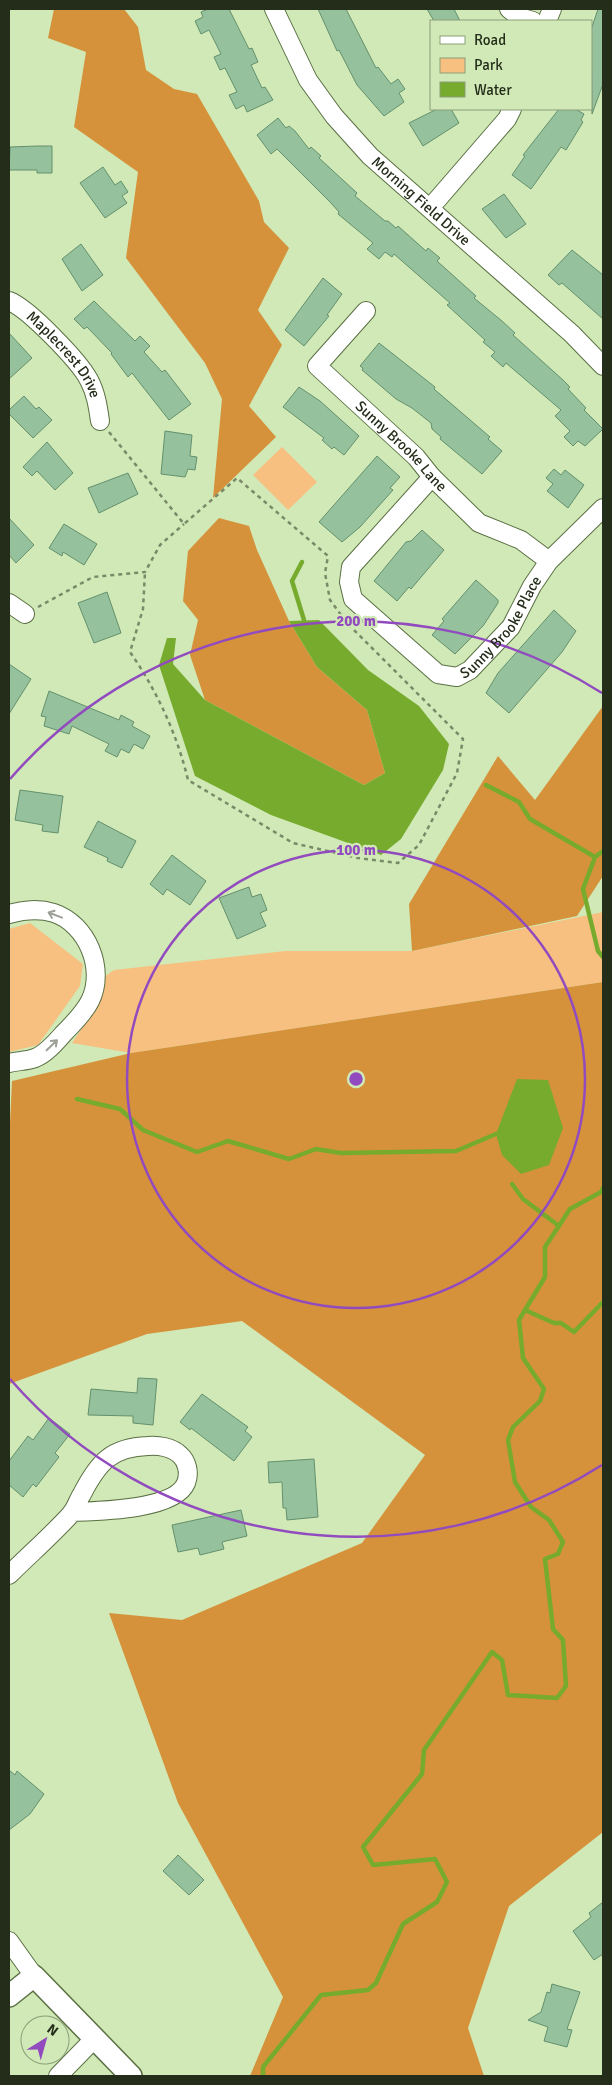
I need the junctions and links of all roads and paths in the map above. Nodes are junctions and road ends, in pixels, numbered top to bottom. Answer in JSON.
{"nodes":[{"id":1,"x":274,"y":9,"type":"edge"},
{"id":2,"x":509,"y":9,"type":"edge"},
{"id":3,"x":530,"y":20,"type":"edge"},
{"id":4,"x":511,"y":110,"type":"edge"},
{"id":5,"x":430,"y":208,"type":"junction"},
{"id":6,"x":9,"y":301,"type":"edge"},
{"id":7,"x":366,"y":311,"type":"dead end"},
{"id":8,"x":603,"y":366,"type":"edge"},
{"id":9,"x":100,"y":422,"type":"joint"},
{"id":10,"x":432,"y":477,"type":"junction"},
{"id":11,"x":603,"y":508,"type":"edge"},
{"id":12,"x":184,"y":524,"type":"junction"},
{"id":13,"x":549,"y":561,"type":"junction"},
{"id":14,"x":146,"y":572,"type":"junction"},
{"id":15,"x":9,"y":603,"type":"edge"},
{"id":16,"x":25,"y":614,"type":"joint"},
{"id":17,"x":9,"y":914,"type":"edge"},
{"id":18,"x":9,"y":1063,"type":"edge"},
{"id":19,"x":72,"y":1512,"type":"junction"},
{"id":20,"x":9,"y":1575,"type":"edge"},
{"id":21,"x":9,"y":1941,"type":"edge"},
{"id":22,"x":34,"y":1976,"type":"junction"},
{"id":23,"x":9,"y":1996,"type":"edge"},
{"id":24,"x":94,"y":2039,"type":"junction"},
{"id":25,"x":58,"y":2076,"type":"edge"},
{"id":26,"x":131,"y":2076,"type":"edge"}],
"edges":[{"from":1,"to":5,"type":"street","name":"Morning Field Drive"},
{"from":2,"to":3,"type":"street"},
{"from":4,"to":5,"type":"street"},
{"from":5,"to":8,"type":"street","name":"Morning Field Drive"},
{"from":6,"to":9,"type":"street","name":"Maplecrest Drive"},
{"from":7,"to":10,"type":"street","name":"Sunny Brooke Lane"},
{"from":9,"to":12,"type":"path"},
{"from":10,"to":13,"type":"street","name":"Sunny Brooke Lane"},
{"from":10,"to":13,"type":"street","name":"Sunny Brooke Place"},
{"from":11,"to":13,"type":"street"},
{"from":12,"to":14,"type":"path"},
{"from":12,"to":14,"type":"path"},
{"from":14,"to":16,"type":"path"},
{"from":15,"to":16,"type":"street"},
{"from":18,"to":17,"type":"street","one_way":true},
{"from":19,"to":19,"type":"street"},
{"from":19,"to":20,"type":"street"},
{"from":21,"to":22,"type":"street"},
{"from":22,"to":23,"type":"main road"},
{"from":22,"to":24,"type":"main road"},
{"from":24,"to":25,"type":"street"},
{"from":24,"to":26,"type":"main road"}]}
